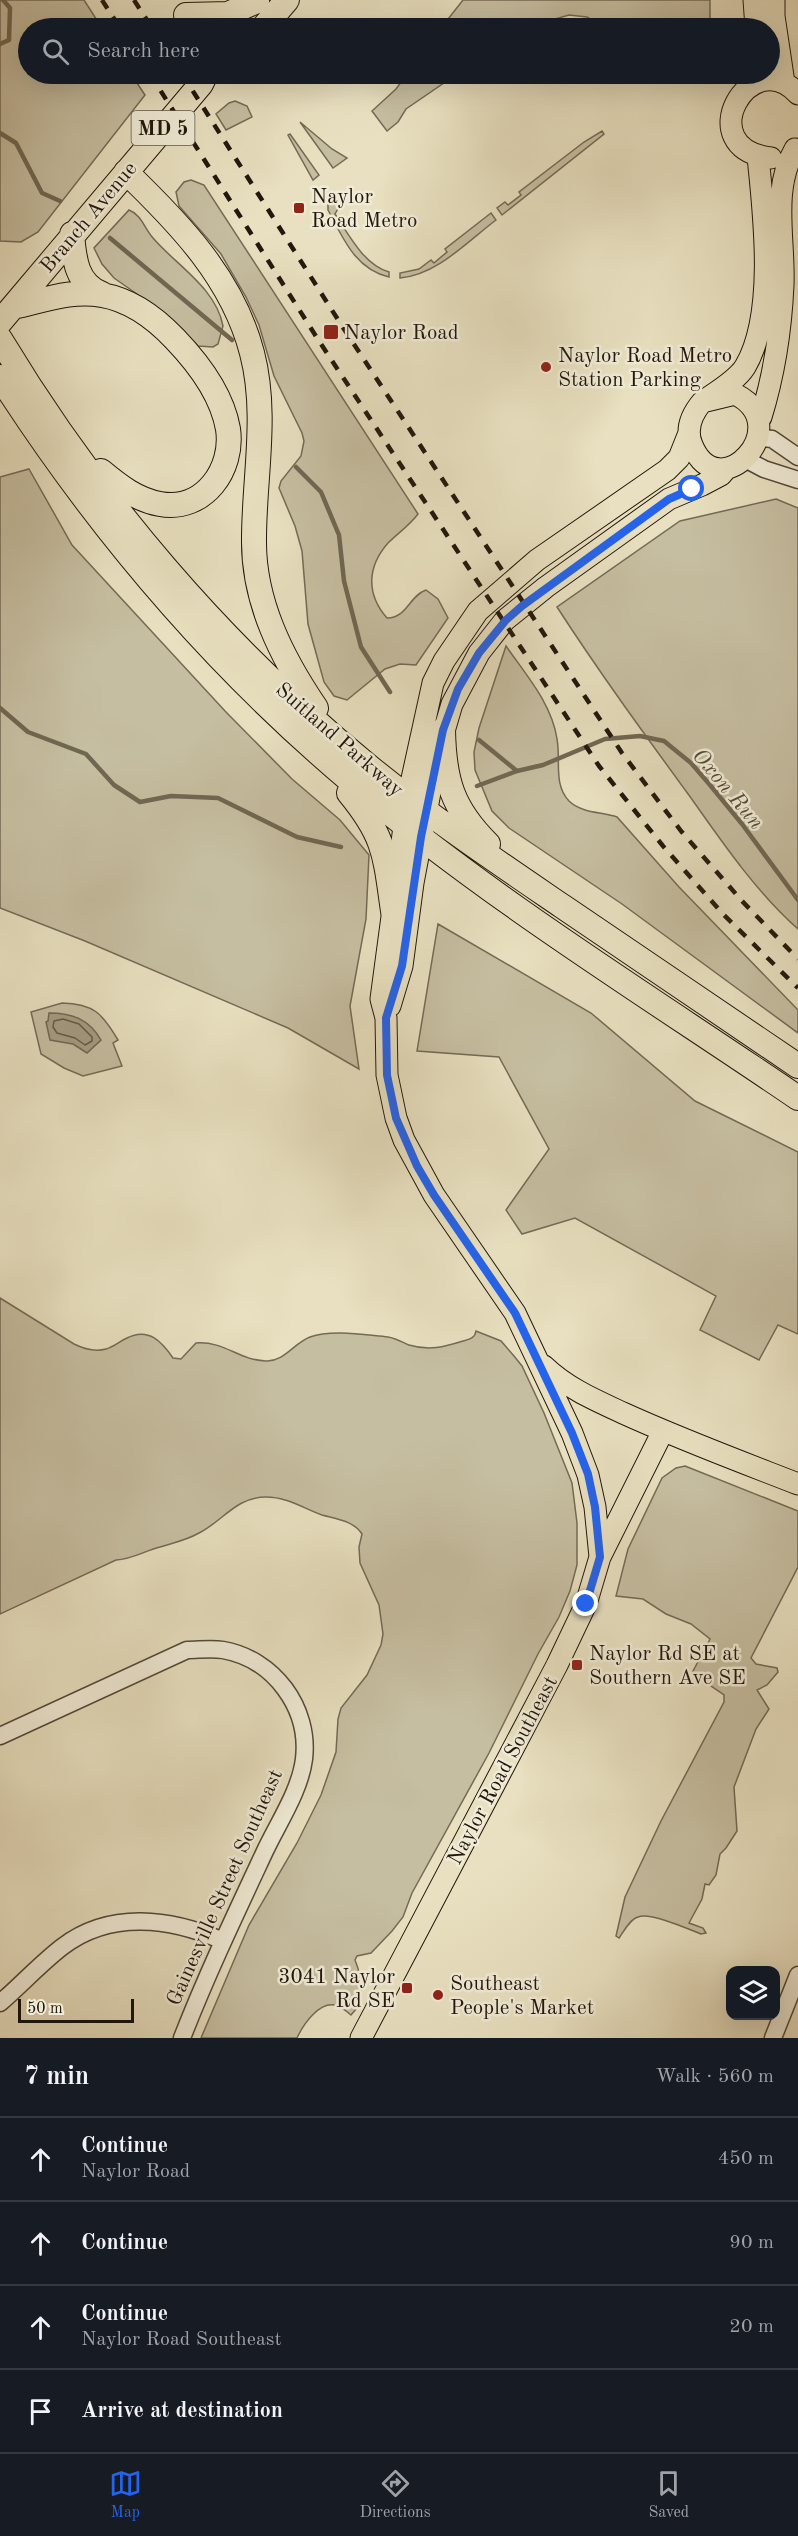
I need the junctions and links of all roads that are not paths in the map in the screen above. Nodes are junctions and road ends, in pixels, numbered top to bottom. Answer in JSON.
{"nodes":[{"id":1,"x":287,"y":0,"type":"edge"},
{"id":2,"x":754,"y":0,"type":"edge"},
{"id":3,"x":774,"y":0,"type":"edge"},
{"id":4,"x":257,"y":1,"type":"edge"},
{"id":5,"x":186,"y":15,"type":"dead end"},
{"id":6,"x":244,"y":18,"type":"edge"},
{"id":7,"x":272,"y":18,"type":"edge"},
{"id":8,"x":755,"y":18,"type":"edge"},
{"id":9,"x":774,"y":18,"type":"edge"},
{"id":10,"x":780,"y":42,"type":"edge"},
{"id":11,"x":203,"y":84,"type":"edge"},
{"id":12,"x":748,"y":84,"type":"edge"},
{"id":13,"x":772,"y":84,"type":"edge"},
{"id":14,"x":791,"y":89,"type":"edge"},
{"id":15,"x":796,"y":147,"type":"edge"},
{"id":16,"x":758,"y":157,"type":"junction"},
{"id":17,"x":126,"y":172,"type":"junction"},
{"id":18,"x":72,"y":234,"type":"junction"},
{"id":19,"x":102,"y":294,"type":"junction"},
{"id":20,"x":6,"y":315,"type":"edge"},
{"id":21,"x":0,"y":339,"type":"edge"},
{"id":22,"x":0,"y":377,"type":"edge"},
{"id":23,"x":23,"y":394,"type":"junction"},
{"id":24,"x":702,"y":402,"type":"junction"},
{"id":25,"x":762,"y":427,"type":"junction"},
{"id":26,"x":689,"y":433,"type":"junction"},
{"id":27,"x":64,"y":436,"type":"junction"},
{"id":28,"x":798,"y":457,"type":"edge"},
{"id":29,"x":749,"y":461,"type":"junction"},
{"id":30,"x":726,"y":468,"type":"junction"},
{"id":31,"x":798,"y":480,"type":"edge"},
{"id":32,"x":443,"y":730,"type":"junction"},
{"id":33,"x":307,"y":742,"type":"junction"},
{"id":34,"x":340,"y":742,"type":"junction"},
{"id":35,"x":417,"y":804,"type":"junction"},
{"id":36,"x":412,"y":831,"type":"junction"},
{"id":37,"x":526,"y":881,"type":"junction"},
{"id":38,"x":393,"y":911,"type":"junction"},
{"id":39,"x":386,"y":1018,"type":"junction"},
{"id":40,"x":798,"y":1066,"type":"edge"},
{"id":41,"x":798,"y":1098,"type":"edge"},
{"id":42,"x":538,"y":1360,"type":"junction"},
{"id":43,"x":663,"y":1431,"type":"junction"},
{"id":44,"x":798,"y":1484,"type":"edge"},
{"id":45,"x":600,"y":1557,"type":"junction"},
{"id":46,"x":0,"y":1736,"type":"edge"},
{"id":47,"x":223,"y":1941,"type":"junction"},
{"id":48,"x":798,"y":1975,"type":"edge"},
{"id":49,"x":0,"y":2003,"type":"edge"},
{"id":50,"x":182,"y":2038,"type":"edge"},
{"id":51,"x":361,"y":2038,"type":"edge"},
{"id":52,"x":773,"y":2038,"type":"edge"}],
"edges":[{"from":1,"to":7,"type":"highway"},
{"from":2,"to":8,"type":"main road"},
{"from":3,"to":9,"type":"main road"},
{"from":4,"to":5,"type":"highway"},
{"from":4,"to":6,"type":"highway"},
{"from":10,"to":14,"type":"main road"},
{"from":11,"to":17,"type":"highway","name":"Branch Avenue","number":"MD 5"},
{"from":12,"to":16,"type":"main road"},
{"from":13,"to":14,"type":"main road"},
{"from":15,"to":16,"type":"main road"},
{"from":15,"to":25,"type":"main road"},
{"from":16,"to":24,"type":"main road"},
{"from":17,"to":18,"type":"highway","name":"Branch Avenue","number":"MD 5"},
{"from":17,"to":34,"type":"highway"},
{"from":18,"to":19,"type":"highway"},
{"from":18,"to":20,"type":"highway","name":"Branch Avenue","number":"MD 5"},
{"from":19,"to":20,"type":"highway"},
{"from":19,"to":27,"type":"highway"},
{"from":21,"to":23,"type":"highway","name":"Suitland Parkway"},
{"from":22,"to":23,"type":"highway","name":"Suitland Parkway"},
{"from":23,"to":27,"type":"highway","name":"Suitland Parkway"},
{"from":23,"to":33,"type":"highway","name":"Suitland Parkway"},
{"from":24,"to":25,"type":"main road"},
{"from":24,"to":26,"type":"main road"},
{"from":25,"to":28,"type":"street"},
{"from":25,"to":29,"type":"main road"},
{"from":26,"to":30,"type":"main road"},
{"from":26,"to":35,"type":"main road"},
{"from":27,"to":34,"type":"highway","name":"Suitland Parkway"},
{"from":29,"to":30,"type":"main road"},
{"from":29,"to":31,"type":"street"},
{"from":30,"to":32,"type":"main road"},
{"from":32,"to":35,"type":"main road"},
{"from":32,"to":37,"type":"highway"},
{"from":33,"to":36,"type":"highway","name":"Suitland Parkway"},
{"from":33,"to":38,"type":"highway"},
{"from":34,"to":35,"type":"highway","name":"Suitland Parkway"},
{"from":35,"to":36,"type":"main road"},
{"from":35,"to":37,"type":"highway","name":"Suitland Parkway"},
{"from":36,"to":38,"type":"main road"},
{"from":36,"to":39,"type":"main road"},
{"from":36,"to":41,"type":"highway","name":"Suitland Parkway"},
{"from":37,"to":40,"type":"highway","name":"Suitland Parkway"},
{"from":38,"to":39,"type":"main road"},
{"from":39,"to":42,"type":"main road"},
{"from":42,"to":43,"type":"main road"},
{"from":42,"to":45,"type":"main road"},
{"from":43,"to":44,"type":"main road"},
{"from":43,"to":45,"type":"main road","name":"Naylor Road Southeast"},
{"from":45,"to":51,"type":"main road","name":"Naylor Road Southeast"},
{"from":46,"to":47,"type":"street","name":"Gainesville Street Southeast"},
{"from":47,"to":49,"type":"street"},
{"from":47,"to":50,"type":"street","name":"Gainesville Street Southeast"},
{"from":48,"to":52,"type":"street"}]}
